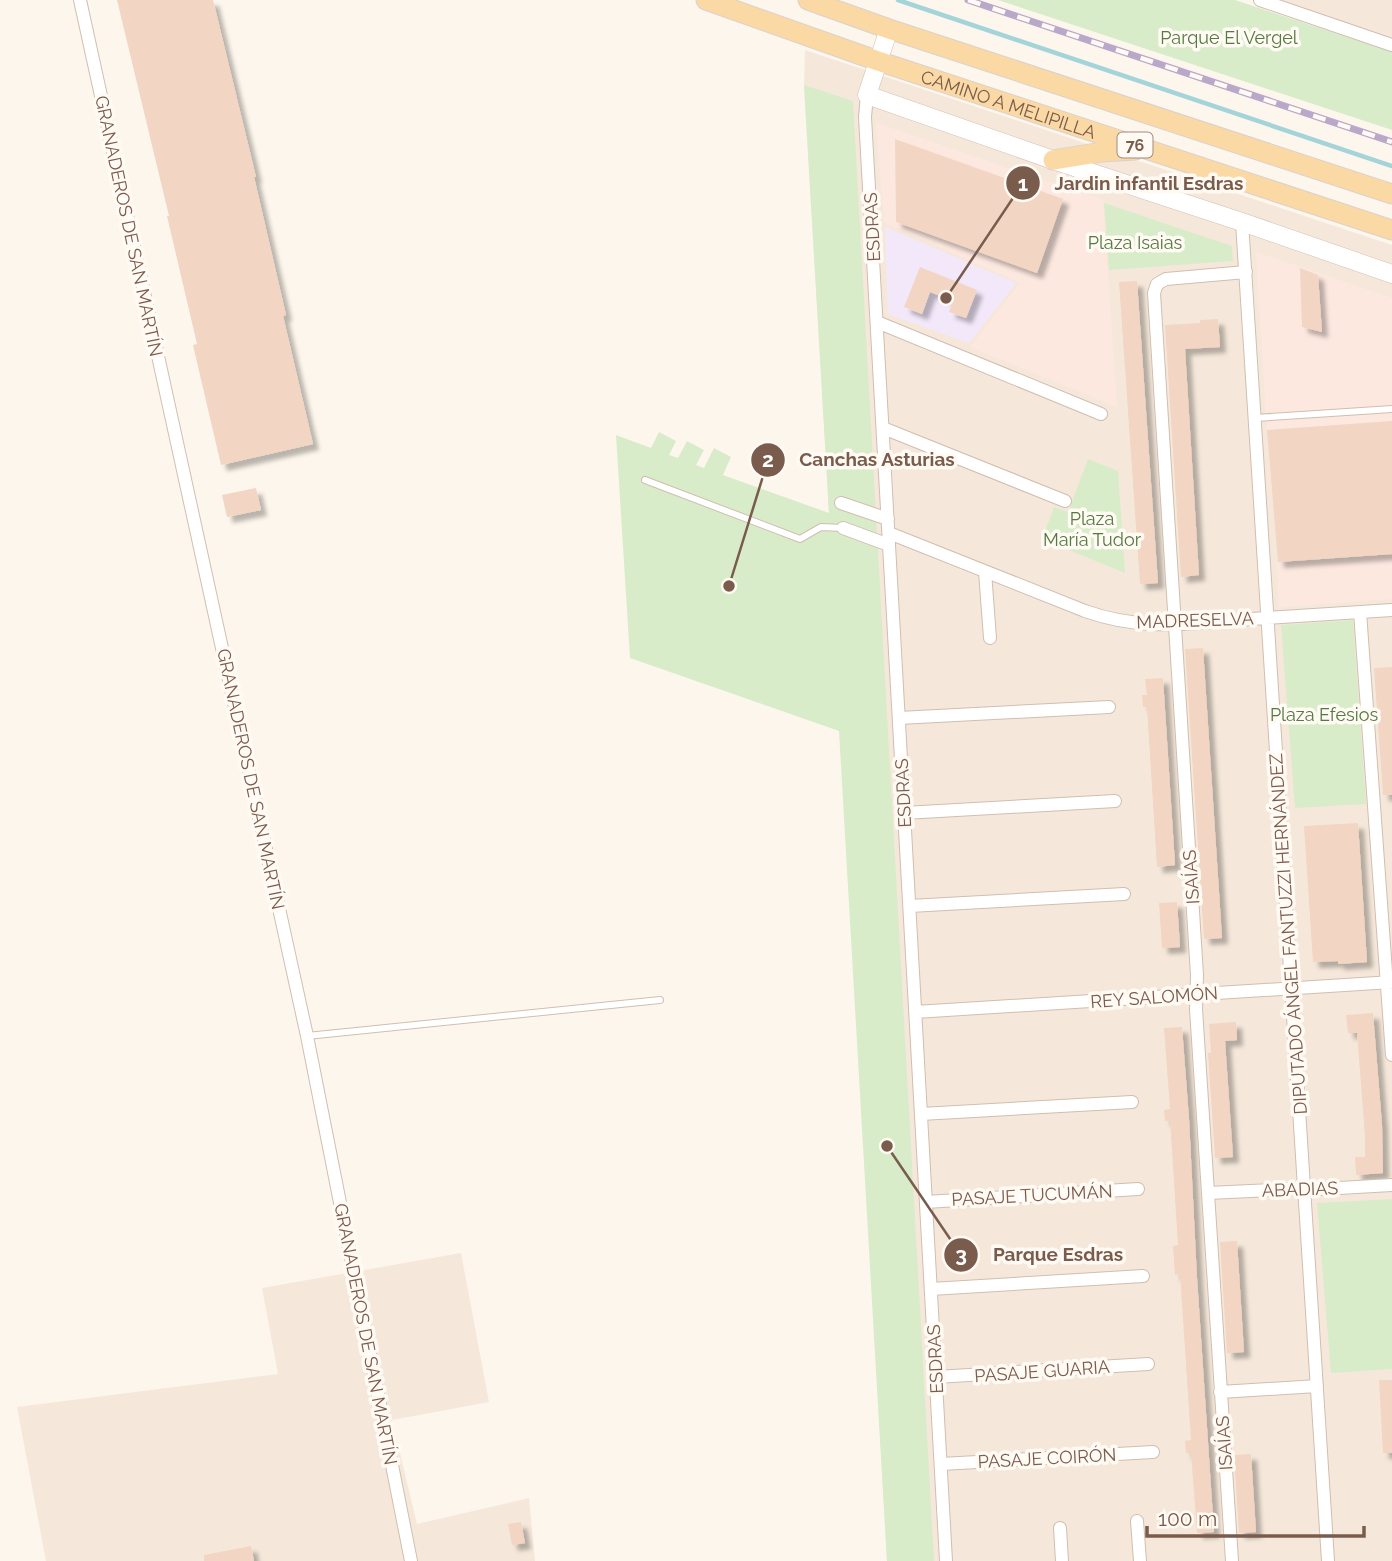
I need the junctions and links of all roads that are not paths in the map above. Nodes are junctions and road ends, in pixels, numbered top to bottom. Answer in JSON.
{"nodes":[{"id":1,"x":80,"y":0,"type":"edge"},
{"id":2,"x":706,"y":0,"type":"edge"},
{"id":3,"x":808,"y":0,"type":"edge"},
{"id":4,"x":1264,"y":1,"type":"edge"},
{"id":5,"x":889,"y":29,"type":"junction"},
{"id":6,"x":1392,"y":45,"type":"edge"},
{"id":7,"x":878,"y":61,"type":"junction"},
{"id":8,"x":867,"y":94,"type":"junction"},
{"id":9,"x":1149,"y":150,"type":"junction"},
{"id":10,"x":1053,"y":160,"type":"junction"},
{"id":11,"x":1392,"y":194,"type":"edge"},
{"id":12,"x":1242,"y":222,"type":"junction"},
{"id":13,"x":1392,"y":230,"type":"edge"},
{"id":14,"x":1245,"y":272,"type":"junction"},
{"id":15,"x":1392,"y":274,"type":"edge"},
{"id":16,"x":877,"y":322,"type":"junction"},
{"id":17,"x":1392,"y":409,"type":"edge"},
{"id":18,"x":1101,"y":414,"type":"dead end"},
{"id":19,"x":1255,"y":418,"type":"junction"},
{"id":20,"x":883,"y":428,"type":"junction"},
{"id":21,"x":645,"y":480,"type":"dead end"},
{"id":22,"x":1065,"y":501,"type":"dead end"},
{"id":23,"x":841,"y":503,"type":"dead end"},
{"id":24,"x":888,"y":519,"type":"junction"},
{"id":25,"x":843,"y":528,"type":"joint"},
{"id":26,"x":889,"y":539,"type":"junction"},
{"id":27,"x":985,"y":572,"type":"junction"},
{"id":28,"x":1392,"y":610,"type":"edge"},
{"id":29,"x":1360,"y":612,"type":"junction"},
{"id":30,"x":1268,"y":618,"type":"junction"},
{"id":31,"x":1175,"y":624,"type":"junction"},
{"id":32,"x":990,"y":638,"type":"dead end"},
{"id":33,"x":1108,"y":707,"type":"dead end"},
{"id":34,"x":899,"y":718,"type":"junction"},
{"id":35,"x":1115,"y":801,"type":"dead end"},
{"id":36,"x":904,"y":813,"type":"junction"},
{"id":37,"x":1124,"y":894,"type":"dead end"},
{"id":38,"x":909,"y":906,"type":"junction"},
{"id":39,"x":1389,"y":982,"type":"edge"},
{"id":40,"x":1291,"y":988,"type":"junction"},
{"id":41,"x":1196,"y":994,"type":"junction"},
{"id":42,"x":660,"y":1000,"type":"dead end"},
{"id":43,"x":915,"y":1012,"type":"junction"},
{"id":44,"x":307,"y":1036,"type":"junction"},
{"id":45,"x":1392,"y":1055,"type":"edge"},
{"id":46,"x":1132,"y":1102,"type":"dead end"},
{"id":47,"x":921,"y":1114,"type":"junction"},
{"id":48,"x":1392,"y":1185,"type":"edge"},
{"id":49,"x":1138,"y":1189,"type":"dead end"},
{"id":50,"x":1304,"y":1190,"type":"junction"},
{"id":51,"x":1208,"y":1193,"type":"junction"},
{"id":52,"x":926,"y":1202,"type":"junction"},
{"id":53,"x":1143,"y":1276,"type":"dead end"},
{"id":54,"x":931,"y":1289,"type":"junction"},
{"id":55,"x":1148,"y":1364,"type":"dead end"},
{"id":56,"x":936,"y":1377,"type":"junction"},
{"id":57,"x":1317,"y":1386,"type":"junction"},
{"id":58,"x":1220,"y":1392,"type":"junction"},
{"id":59,"x":1153,"y":1452,"type":"dead end"},
{"id":60,"x":941,"y":1464,"type":"junction"},
{"id":61,"x":1137,"y":1521,"type":"dead end"},
{"id":62,"x":1059,"y":1528,"type":"dead end"},
{"id":63,"x":411,"y":1561,"type":"edge"},
{"id":64,"x":946,"y":1561,"type":"edge"},
{"id":65,"x":1062,"y":1561,"type":"edge"},
{"id":66,"x":1140,"y":1561,"type":"edge"},
{"id":67,"x":1231,"y":1561,"type":"edge"},
{"id":68,"x":1328,"y":1561,"type":"edge"}],
"edges":[{"from":1,"to":44,"type":"street","name":"GRANADEROS DE SAN MARTÍN"},
{"from":2,"to":7,"type":"main road","name":"CAMINO A MELIPILLA","number":"76"},
{"from":3,"to":5,"type":"main road","name":"CAMINO A MELIPILLA","number":"76"},
{"from":4,"to":6,"type":"street"},
{"from":5,"to":7,"type":"street","name":"ESDRAS"},
{"from":5,"to":11,"type":"main road","name":"CAMINO A MELIPILLA","number":"76"},
{"from":7,"to":8,"type":"street","name":"ESDRAS"},
{"from":7,"to":9,"type":"main road","name":"CAMINO A MELIPILLA","number":"76"},
{"from":8,"to":10,"type":"street"},
{"from":8,"to":16,"type":"street","name":"ESDRAS"},
{"from":9,"to":10,"type":"main road"},
{"from":9,"to":13,"type":"main road","name":"CAMINO A MELIPILLA","number":"76"},
{"from":10,"to":12,"type":"street"},
{"from":12,"to":14,"type":"street","name":"DIPUTADO ÁNGEL FANTUZZI HERNÁNDEZ"},
{"from":12,"to":15,"type":"street"},
{"from":14,"to":19,"type":"street","name":"DIPUTADO ÁNGEL FANTUZZI HERNÁNDEZ"},
{"from":14,"to":31,"type":"street","name":"ISAÍAS"},
{"from":16,"to":18,"type":"street"},
{"from":16,"to":20,"type":"street","name":"ESDRAS"},
{"from":17,"to":19,"type":"lane"},
{"from":19,"to":30,"type":"street","name":"DIPUTADO ÁNGEL FANTUZZI HERNÁNDEZ"},
{"from":20,"to":22,"type":"street"},
{"from":20,"to":24,"type":"street","name":"ESDRAS"},
{"from":21,"to":25,"type":"lane"},
{"from":23,"to":24,"type":"street"},
{"from":24,"to":26,"type":"street","name":"ESDRAS"},
{"from":25,"to":26,"type":"street","name":"MADRESELVA"},
{"from":26,"to":27,"type":"street","name":"MADRESELVA"},
{"from":26,"to":34,"type":"street","name":"ESDRAS"},
{"from":27,"to":31,"type":"street","name":"MADRESELVA"},
{"from":27,"to":32,"type":"street"},
{"from":28,"to":29,"type":"street","name":"MADRESELVA"},
{"from":29,"to":30,"type":"street","name":"MADRESELVA"},
{"from":29,"to":39,"type":"street"},
{"from":30,"to":31,"type":"street","name":"MADRESELVA"},
{"from":30,"to":40,"type":"street","name":"DIPUTADO ÁNGEL FANTUZZI HERNÁNDEZ"},
{"from":31,"to":41,"type":"street","name":"ISAÍAS"},
{"from":33,"to":34,"type":"street"},
{"from":34,"to":36,"type":"street","name":"ESDRAS"},
{"from":35,"to":36,"type":"street"},
{"from":36,"to":38,"type":"street","name":"ESDRAS"},
{"from":37,"to":38,"type":"street"},
{"from":38,"to":43,"type":"street","name":"ESDRAS"},
{"from":39,"to":40,"type":"street","name":"REY SALOMÓN"},
{"from":39,"to":45,"type":"street"},
{"from":40,"to":41,"type":"street","name":"REY SALOMÓN"},
{"from":40,"to":50,"type":"street","name":"DIPUTADO ÁNGEL FANTUZZI HERNÁNDEZ"},
{"from":41,"to":43,"type":"street","name":"REY SALOMÓN"},
{"from":41,"to":51,"type":"street","name":"ISAÍAS"},
{"from":42,"to":44,"type":"lane"},
{"from":43,"to":47,"type":"street","name":"ESDRAS"},
{"from":44,"to":63,"type":"street","name":"GRANADEROS DE SAN MARTÍN"},
{"from":46,"to":47,"type":"street"},
{"from":47,"to":52,"type":"street","name":"ESDRAS"},
{"from":48,"to":50,"type":"street","name":"ABADIAS"},
{"from":49,"to":52,"type":"street","name":"PASAJE TUCUMÁN"},
{"from":50,"to":51,"type":"street","name":"ABADIAS"},
{"from":50,"to":57,"type":"street","name":"DIPUTADO ÁNGEL FANTUZZI HERNÁNDEZ"},
{"from":51,"to":58,"type":"street","name":"ISAÍAS"},
{"from":52,"to":54,"type":"street","name":"ESDRAS"},
{"from":53,"to":54,"type":"street"},
{"from":54,"to":56,"type":"street","name":"ESDRAS"},
{"from":55,"to":56,"type":"street","name":"PASAJE GUARIA"},
{"from":56,"to":60,"type":"street","name":"ESDRAS"},
{"from":57,"to":58,"type":"street"},
{"from":57,"to":68,"type":"street","name":"DIPUTADO ÁNGEL FANTUZZI HERNÁNDEZ"},
{"from":58,"to":67,"type":"street","name":"ISAÍAS"},
{"from":59,"to":60,"type":"street","name":"PASAJE COIRÓN"},
{"from":60,"to":64,"type":"street","name":"ESDRAS"},
{"from":61,"to":66,"type":"street"},
{"from":62,"to":65,"type":"street"}]}
